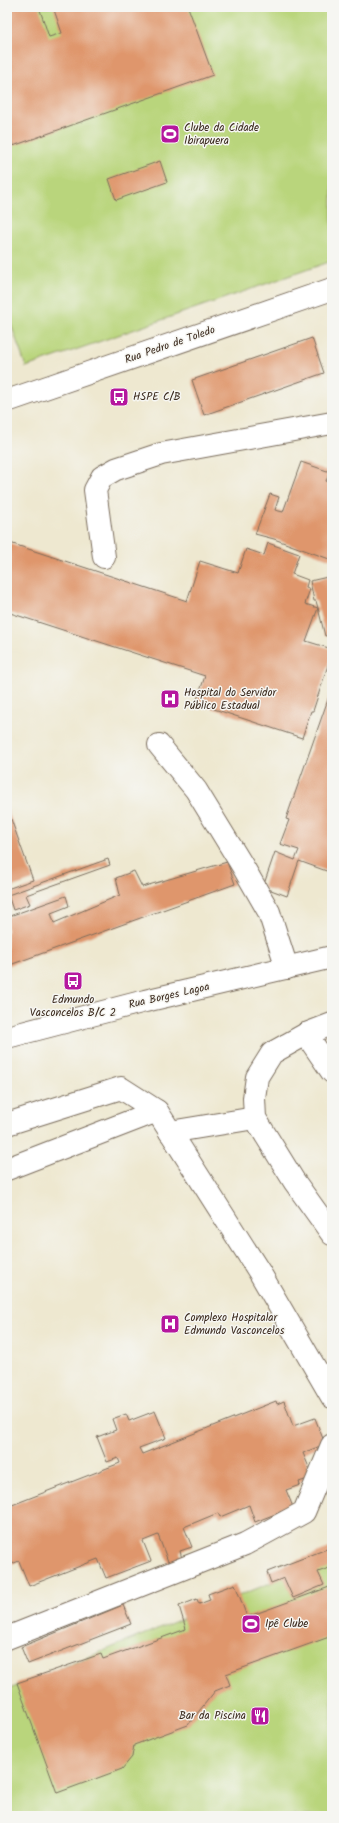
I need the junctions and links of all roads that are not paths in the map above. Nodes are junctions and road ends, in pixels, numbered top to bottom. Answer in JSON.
{"nodes":[{"id":1,"x":332,"y":289,"type":"edge"},
{"id":2,"x":7,"y":401,"type":"edge"},
{"id":3,"x":332,"y":423,"type":"edge"},
{"id":4,"x":104,"y":557,"type":"dead end"},
{"id":5,"x":159,"y":746,"type":"dead end"},
{"id":6,"x":332,"y":957,"type":"edge"},
{"id":7,"x":287,"y":968,"type":"junction"},
{"id":8,"x":332,"y":1024,"type":"edge"},
{"id":9,"x":306,"y":1034,"type":"junction"},
{"id":10,"x":7,"y":1037,"type":"edge"},
{"id":11,"x":332,"y":1072,"type":"edge"},
{"id":12,"x":157,"y":1111,"type":"junction"},
{"id":13,"x":255,"y":1118,"type":"junction"},
{"id":14,"x":7,"y":1124,"type":"edge"},
{"id":15,"x":170,"y":1132,"type":"junction"},
{"id":16,"x":7,"y":1169,"type":"edge"},
{"id":17,"x":332,"y":1234,"type":"edge"},
{"id":18,"x":332,"y":1397,"type":"edge"},
{"id":19,"x":332,"y":1445,"type":"edge"},
{"id":20,"x":7,"y":1638,"type":"edge"}],
"edges":[{"from":1,"to":2,"type":"street","name":"Rua Pedro de Toledo"},
{"from":3,"to":4,"type":"street"},
{"from":5,"to":7,"type":"street"},
{"from":6,"to":7,"type":"street","name":"Rua Borges Lagoa"},
{"from":7,"to":10,"type":"street","name":"Rua Borges Lagoa"},
{"from":8,"to":9,"type":"street"},
{"from":9,"to":11,"type":"street"},
{"from":9,"to":13,"type":"street"},
{"from":12,"to":14,"type":"street"},
{"from":12,"to":15,"type":"street"},
{"from":12,"to":16,"type":"street"},
{"from":13,"to":15,"type":"street"},
{"from":13,"to":17,"type":"street"},
{"from":15,"to":18,"type":"street"},
{"from":19,"to":20,"type":"street"}]}
